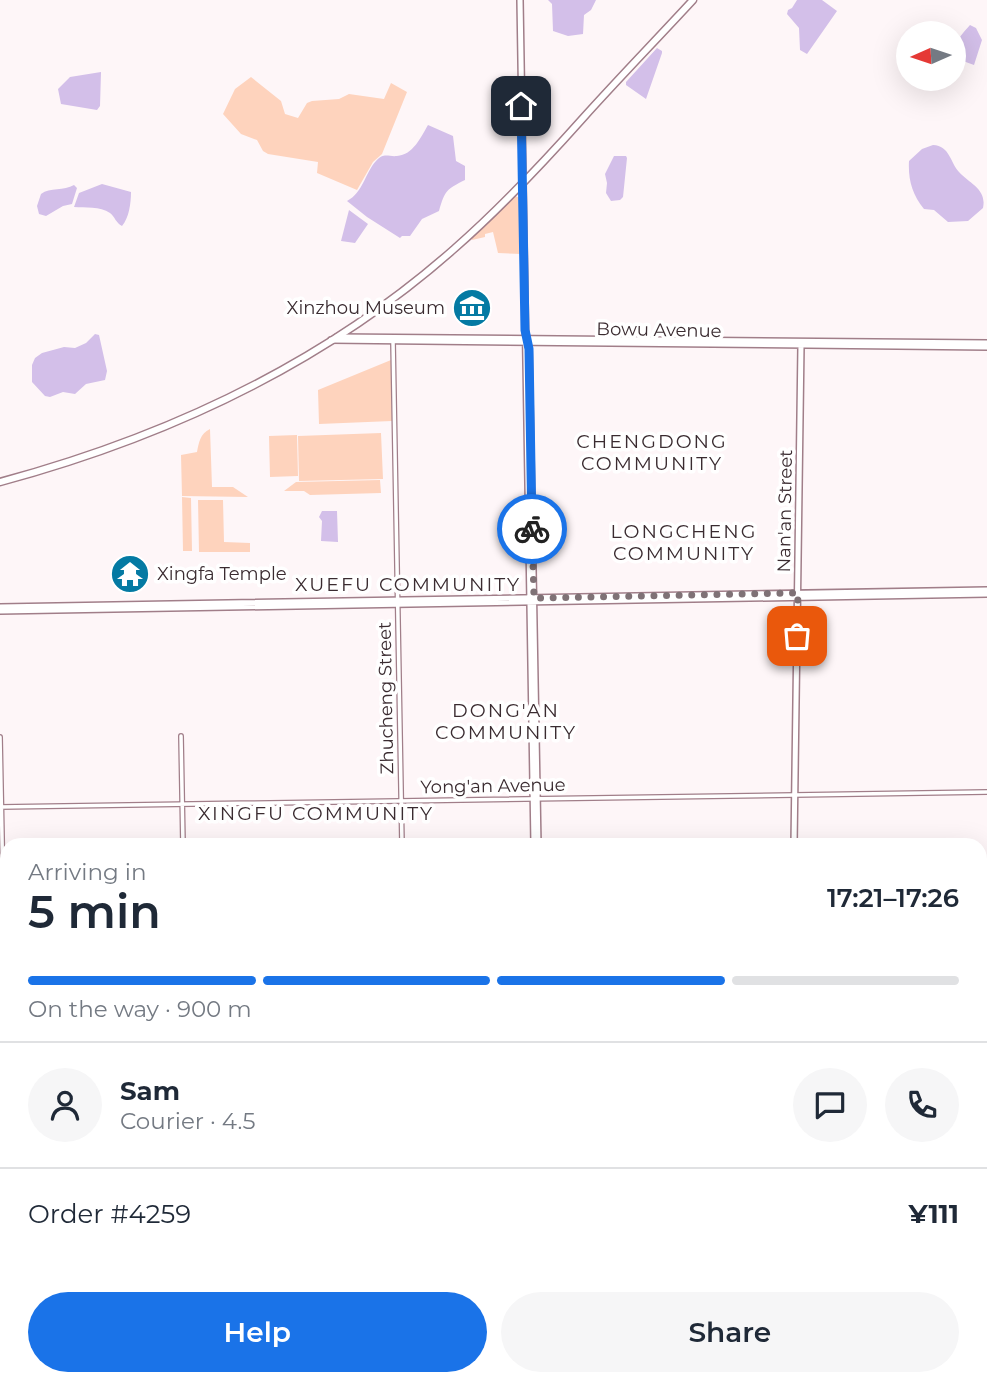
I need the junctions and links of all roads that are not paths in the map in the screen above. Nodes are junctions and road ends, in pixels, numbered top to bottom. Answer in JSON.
{"nodes":[{"id":1,"x":520,"y":0,"type":"edge"},
{"id":2,"x":693,"y":0,"type":"edge"},
{"id":3,"x":521,"y":185,"type":"junction"},
{"id":4,"x":334,"y":339,"type":"junction"},
{"id":5,"x":526,"y":340,"type":"junction"},
{"id":6,"x":393,"y":341,"type":"junction"},
{"id":7,"x":801,"y":345,"type":"junction"},
{"id":8,"x":987,"y":345,"type":"edge"},
{"id":9,"x":0,"y":482,"type":"edge"},
{"id":10,"x":987,"y":592,"type":"edge"},
{"id":11,"x":798,"y":595,"type":"junction"},
{"id":12,"x":531,"y":600,"type":"junction"},
{"id":13,"x":399,"y":602,"type":"junction"},
{"id":14,"x":0,"y":609,"type":"edge"},
{"id":15,"x":181,"y":736,"type":"dead end"},
{"id":16,"x":0,"y":737,"type":"edge"},
{"id":17,"x":987,"y":792,"type":"edge"},
{"id":18,"x":795,"y":795,"type":"junction"},
{"id":19,"x":535,"y":799,"type":"junction"},
{"id":20,"x":402,"y":801,"type":"junction"},
{"id":21,"x":182,"y":804,"type":"junction"},
{"id":22,"x":1,"y":807,"type":"edge"},
{"id":23,"x":2,"y":838,"type":"edge"},
{"id":24,"x":183,"y":838,"type":"edge"},
{"id":25,"x":402,"y":838,"type":"edge"},
{"id":26,"x":536,"y":838,"type":"edge"},
{"id":27,"x":794,"y":838,"type":"edge"}],
"edges":[{"from":1,"to":3,"type":"main road"},
{"from":2,"to":3,"type":"highway"},
{"from":3,"to":4,"type":"highway"},
{"from":3,"to":5,"type":"main road"},
{"from":4,"to":5,"type":"main road","name":"Bowu Avenue"},
{"from":4,"to":6,"type":"main road","name":"Bowu Avenue"},
{"from":4,"to":9,"type":"highway"},
{"from":5,"to":6,"type":"main road","name":"Bowu Avenue"},
{"from":5,"to":7,"type":"main road","name":"Bowu Avenue"},
{"from":5,"to":8,"type":"main road","name":"Bowu Avenue"},
{"from":5,"to":12,"type":"main road"},
{"from":6,"to":13,"type":"street","name":"Zhucheng Street"},
{"from":7,"to":8,"type":"main road","name":"Bowu Avenue"},
{"from":7,"to":11,"type":"main road","name":"Nan'an Street"},
{"from":10,"to":11,"type":"main road"},
{"from":11,"to":12,"type":"main road"},
{"from":11,"to":18,"type":"main road","name":"Nan'an Street"},
{"from":12,"to":13,"type":"main road"},
{"from":12,"to":19,"type":"main road"},
{"from":13,"to":14,"type":"main road"},
{"from":13,"to":20,"type":"street","name":"Zhucheng Street"},
{"from":15,"to":21,"type":"street"},
{"from":16,"to":22,"type":"street"},
{"from":17,"to":18,"type":"street","name":"Yong'an Avenue"},
{"from":18,"to":19,"type":"street","name":"Yong'an Avenue"},
{"from":18,"to":27,"type":"main road","name":"Nan'an Street"},
{"from":19,"to":20,"type":"street","name":"Yong'an Avenue"},
{"from":19,"to":26,"type":"main road"},
{"from":20,"to":21,"type":"street","name":"Yong'an Avenue"},
{"from":20,"to":25,"type":"street","name":"Zhucheng Street"},
{"from":21,"to":22,"type":"street","name":"Yong'an Avenue"},
{"from":21,"to":24,"type":"street"},
{"from":22,"to":23,"type":"street"}]}
